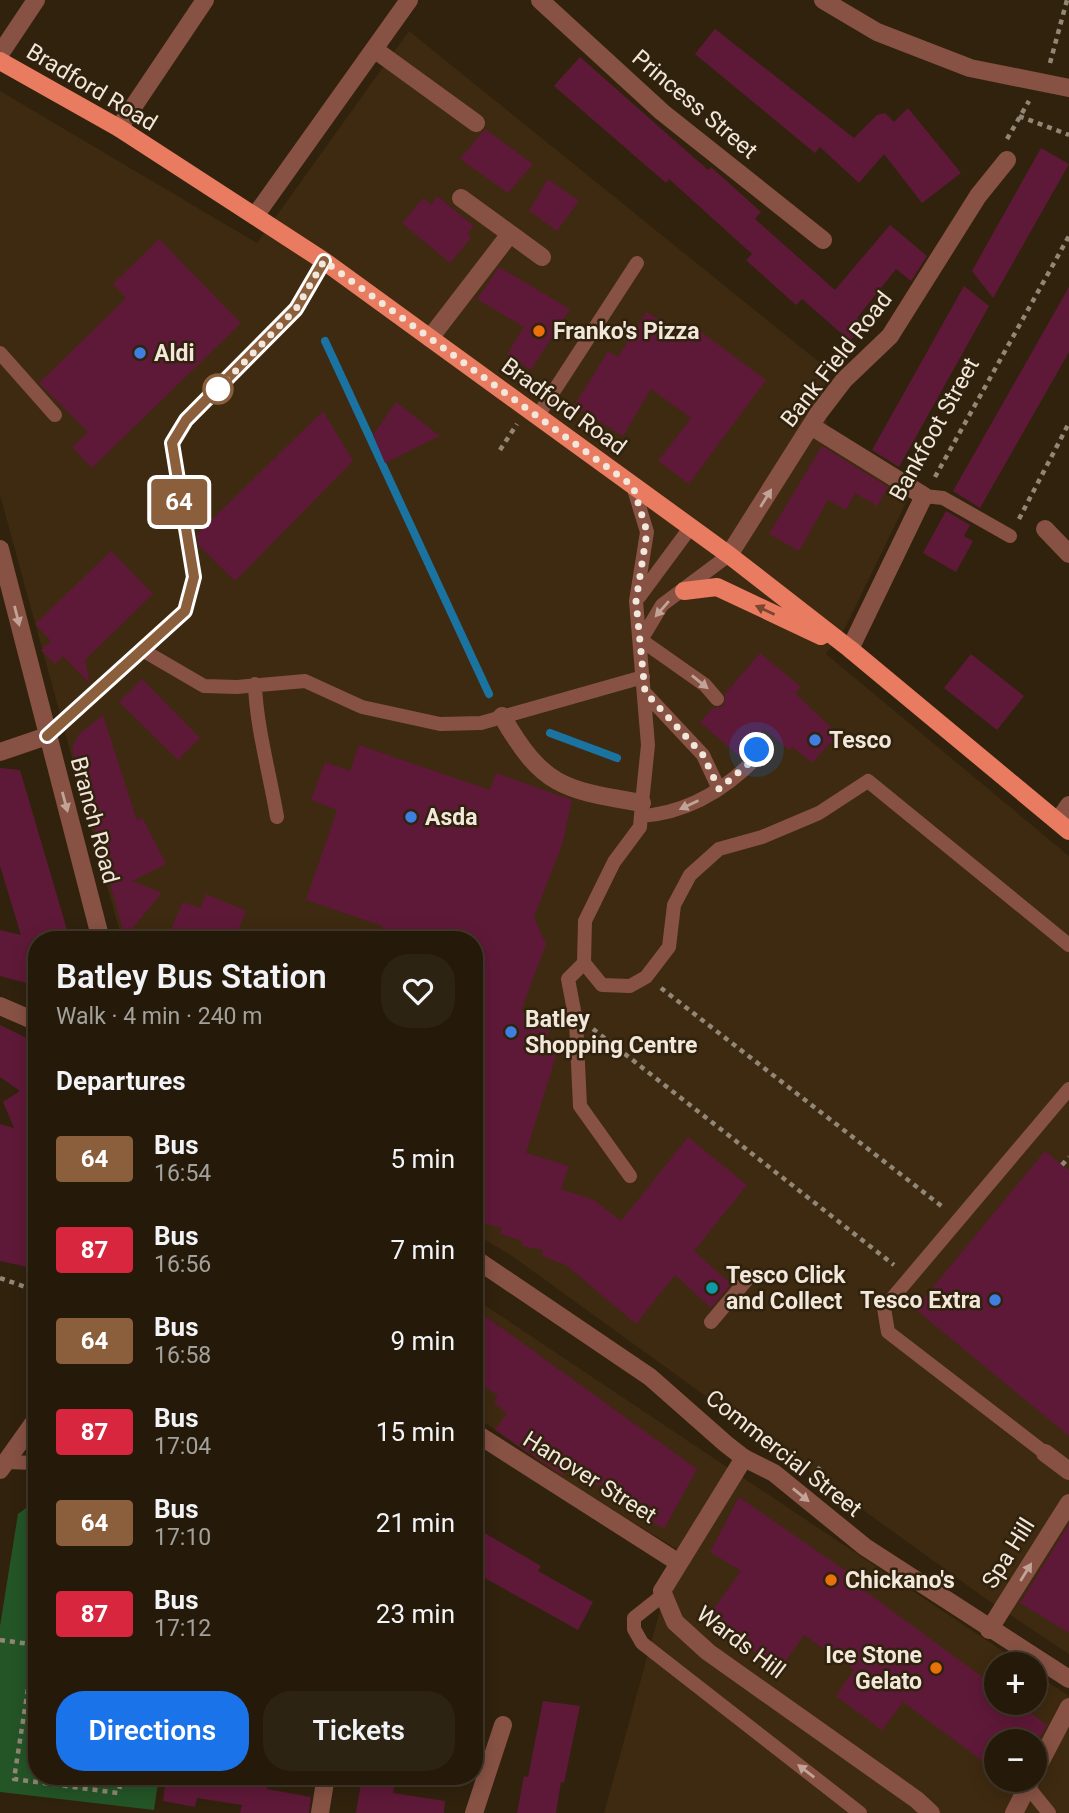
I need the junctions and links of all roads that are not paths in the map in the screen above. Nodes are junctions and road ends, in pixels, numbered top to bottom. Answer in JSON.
{"nodes":[{"id":1,"x":36,"y":0,"type":"edge"},
{"id":2,"x":205,"y":0,"type":"edge"},
{"id":3,"x":410,"y":0,"type":"edge"},
{"id":4,"x":540,"y":0,"type":"edge"},
{"id":5,"x":823,"y":0,"type":"edge"},
{"id":6,"x":374,"y":49,"type":"junction"},
{"id":7,"x":0,"y":54,"type":"edge"},
{"id":8,"x":0,"y":61,"type":"edge"},
{"id":9,"x":1069,"y":88,"type":"edge"},
{"id":10,"x":476,"y":123,"type":"dead end"},
{"id":11,"x":119,"y":128,"type":"junction"},
{"id":12,"x":1007,"y":160,"type":"dead end"},
{"id":13,"x":461,"y":198,"type":"dead end"},
{"id":14,"x":255,"y":216,"type":"junction"},
{"id":15,"x":510,"y":234,"type":"junction"},
{"id":16,"x":823,"y":240,"type":"dead end"},
{"id":17,"x":542,"y":257,"type":"dead end"},
{"id":18,"x":324,"y":261,"type":"junction"},
{"id":19,"x":637,"y":263,"type":"dead end"},
{"id":20,"x":430,"y":338,"type":"junction"},
{"id":21,"x":0,"y":353,"type":"edge"},
{"id":22,"x":532,"y":413,"type":"junction"},
{"id":23,"x":55,"y":415,"type":"dead end"},
{"id":24,"x":811,"y":426,"type":"junction"},
{"id":25,"x":633,"y":486,"type":"junction"},
{"id":26,"x":924,"y":495,"type":"junction"},
{"id":27,"x":690,"y":528,"type":"junction"},
{"id":28,"x":1045,"y":529,"type":"dead end"},
{"id":29,"x":1010,"y":536,"type":"road end"},
{"id":30,"x":0,"y":550,"type":"edge"},
{"id":31,"x":1069,"y":554,"type":"edge"},
{"id":32,"x":729,"y":555,"type":"junction"},
{"id":33,"x":684,"y":591,"type":"junction"},
{"id":34,"x":636,"y":601,"type":"junction"},
{"id":35,"x":641,"y":640,"type":"junction"},
{"id":36,"x":850,"y":649,"type":"junction"},
{"id":37,"x":144,"y":651,"type":"junction"},
{"id":38,"x":643,"y":677,"type":"junction"},
{"id":39,"x":255,"y":684,"type":"junction"},
{"id":40,"x":645,"y":692,"type":"junction"},
{"id":41,"x":717,"y":699,"type":"dead end"},
{"id":42,"x":502,"y":716,"type":"junction"},
{"id":43,"x":47,"y":736,"type":"junction"},
{"id":44,"x":757,"y":750,"type":"dead end"},
{"id":45,"x":0,"y":752,"type":"edge"},
{"id":46,"x":719,"y":789,"type":"junction"},
{"id":47,"x":1069,"y":805,"type":"edge"},
{"id":48,"x":641,"y":810,"type":"junction"},
{"id":49,"x":277,"y":817,"type":"dead end"},
{"id":50,"x":1064,"y":826,"type":"edge"},
{"id":51,"x":99,"y":931,"type":"edge"},
{"id":52,"x":1069,"y":944,"type":"edge"},
{"id":53,"x":584,"y":963,"type":"junction"},
{"id":54,"x":0,"y":1006,"type":"edge"},
{"id":55,"x":28,"y":1018,"type":"edge"},
{"id":56,"x":1069,"y":1089,"type":"edge"},
{"id":57,"x":630,"y":1176,"type":"dead end"},
{"id":58,"x":483,"y":1264,"type":"edge"},
{"id":59,"x":750,"y":1276,"type":"dead end"},
{"id":60,"x":711,"y":1322,"type":"dead end"},
{"id":61,"x":28,"y":1431,"type":"edge"},
{"id":62,"x":483,"y":1438,"type":"edge"},
{"id":63,"x":1045,"y":1453,"type":"joint"},
{"id":64,"x":744,"y":1458,"type":"junction"},
{"id":65,"x":28,"y":1464,"type":"edge"},
{"id":66,"x":3,"y":1466,"type":"edge"},
{"id":67,"x":1069,"y":1471,"type":"edge"},
{"id":68,"x":1069,"y":1503,"type":"edge"},
{"id":69,"x":679,"y":1563,"type":"junction"},
{"id":70,"x":663,"y":1595,"type":"junction"},
{"id":71,"x":989,"y":1630,"type":"junction"},
{"id":72,"x":1069,"y":1679,"type":"edge"},
{"id":73,"x":1069,"y":1707,"type":"edge"},
{"id":74,"x":503,"y":1725,"type":"dead end"},
{"id":75,"x":1047,"y":1749,"type":"edge"},
{"id":76,"x":483,"y":1766,"type":"edge"},
{"id":77,"x":325,"y":1785,"type":"edge"},
{"id":78,"x":478,"y":1785,"type":"edge"},
{"id":79,"x":1025,"y":1792,"type":"edge"},
{"id":80,"x":1038,"y":1792,"type":"edge"},
{"id":81,"x":320,"y":1813,"type":"edge"},
{"id":82,"x":474,"y":1813,"type":"edge"},
{"id":83,"x":860,"y":1813,"type":"edge"},
{"id":84,"x":931,"y":1813,"type":"edge"},
{"id":85,"x":1014,"y":1813,"type":"edge"},
{"id":86,"x":1049,"y":1813,"type":"edge"}],
"edges":[{"from":1,"to":7,"type":"street"},
{"from":2,"to":11,"type":"street"},
{"from":3,"to":6,"type":"street"},
{"from":4,"to":16,"type":"street","name":"Princess Street"},
{"from":5,"to":9,"type":"street"},
{"from":6,"to":10,"type":"street"},
{"from":6,"to":14,"type":"street"},
{"from":8,"to":11,"type":"main road","name":"Bradford Road"},
{"from":11,"to":14,"type":"main road","name":"Bradford Road"},
{"from":12,"to":24,"type":"street","name":"Bank Field Road"},
{"from":13,"to":15,"type":"street"},
{"from":14,"to":18,"type":"main road","name":"Bradford Road"},
{"from":15,"to":17,"type":"street"},
{"from":15,"to":20,"type":"street"},
{"from":18,"to":20,"type":"main road","name":"Bradford Road"},
{"from":18,"to":37,"type":"lane"},
{"from":19,"to":22,"type":"lane"},
{"from":20,"to":22,"type":"main road","name":"Bradford Road"},
{"from":21,"to":23,"type":"lane"},
{"from":22,"to":25,"type":"main road","name":"Bradford Road"},
{"from":24,"to":26,"type":"street"},
{"from":32,"to":24,"type":"street","name":"Bank Field Road","one_way":true},
{"from":25,"to":27,"type":"main road","name":"Bradford Road"},
{"from":25,"to":34,"type":"lane"},
{"from":26,"to":29,"type":"lane"},
{"from":26,"to":36,"type":"street","name":"Bankfoot Street"},
{"from":27,"to":32,"type":"main road","name":"Bradford Road"},
{"from":27,"to":34,"type":"lane"},
{"from":28,"to":31,"type":"street"},
{"from":30,"to":43,"type":"street","name":"Branch Road","one_way":true},
{"from":32,"to":33,"type":"lane"},
{"from":32,"to":36,"type":"main road","name":"Bradford Road"},
{"from":33,"to":35,"type":"lane","one_way":true},
{"from":36,"to":33,"type":"main road","one_way":true},
{"from":34,"to":35,"type":"lane"},
{"from":35,"to":38,"type":"lane"},
{"from":35,"to":41,"type":"lane","one_way":true},
{"from":36,"to":50,"type":"main road","name":"Bradford Road"},
{"from":37,"to":39,"type":"lane"},
{"from":37,"to":43,"type":"lane"},
{"from":38,"to":40,"type":"lane"},
{"from":38,"to":42,"type":"lane"},
{"from":39,"to":42,"type":"lane"},
{"from":39,"to":49,"type":"lane"},
{"from":40,"to":46,"type":"lane"},
{"from":40,"to":48,"type":"lane"},
{"from":42,"to":48,"type":"street"},
{"from":43,"to":45,"type":"street"},
{"from":43,"to":51,"type":"street","name":"Branch Road","one_way":true},
{"from":44,"to":46,"type":"lane"},
{"from":46,"to":48,"type":"lane","one_way":true},
{"from":47,"to":50,"type":"street"},
{"from":48,"to":53,"type":"lane"},
{"from":52,"to":53,"type":"lane"},
{"from":53,"to":57,"type":"lane"},
{"from":54,"to":55,"type":"street"},
{"from":56,"to":63,"type":"lane"},
{"from":58,"to":64,"type":"street","name":"Commercial Street"},
{"from":59,"to":60,"type":"lane"},
{"from":61,"to":66,"type":"street"},
{"from":62,"to":69,"type":"street","name":"Hanover Street"},
{"from":63,"to":67,"type":"street"},
{"from":64,"to":69,"type":"street"},
{"from":64,"to":71,"type":"street","name":"Commercial Street","one_way":true},
{"from":65,"to":66,"type":"lane"},
{"from":71,"to":68,"type":"street","name":"Spa Hill","one_way":true},
{"from":69,"to":70,"type":"street"},
{"from":83,"to":70,"type":"lane","one_way":true},
{"from":70,"to":84,"type":"street","name":"Wards Hill"},
{"from":71,"to":72,"type":"street","name":"Commercial Street"},
{"from":73,"to":75,"type":"street"},
{"from":74,"to":76,"type":"street"},
{"from":77,"to":81,"type":"street"},
{"from":78,"to":82,"type":"street"},
{"from":79,"to":85,"type":"street"},
{"from":80,"to":86,"type":"lane"}]}
